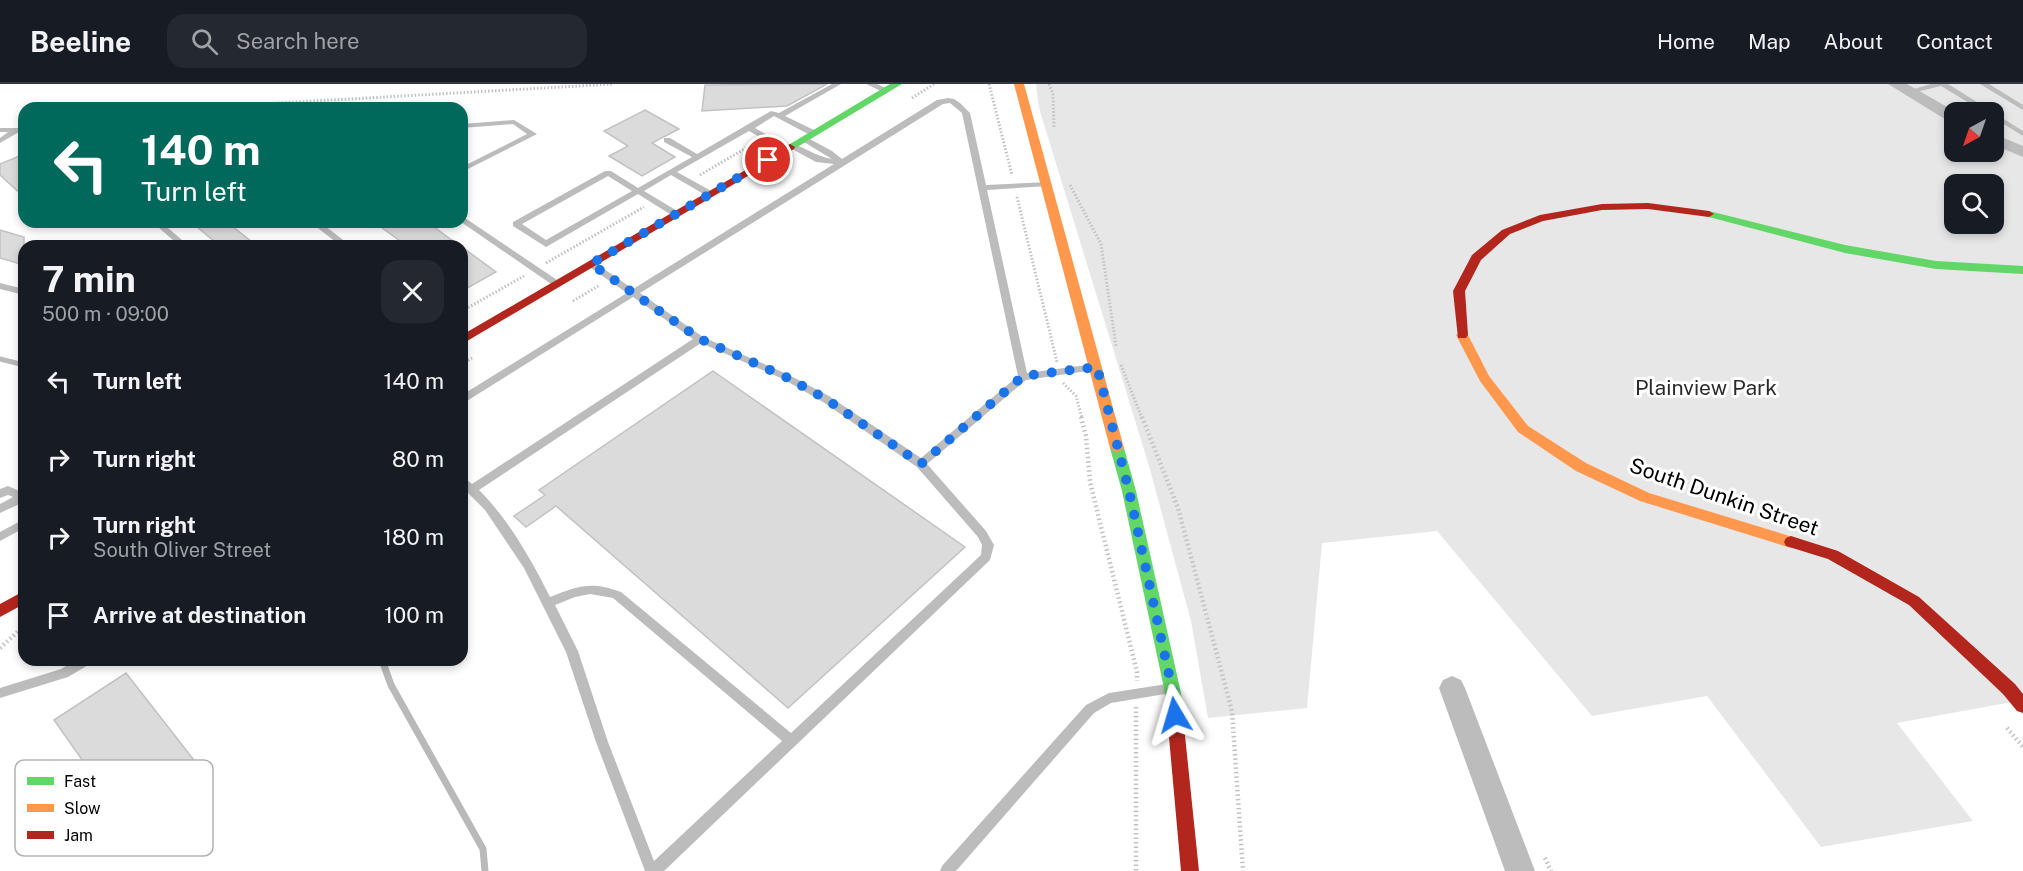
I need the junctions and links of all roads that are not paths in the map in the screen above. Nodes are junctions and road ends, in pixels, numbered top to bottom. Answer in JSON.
{"nodes":[{"id":1,"x":837,"y":84,"type":"edge"},
{"id":2,"x":870,"y":84,"type":"edge"},
{"id":3,"x":1019,"y":84,"type":"edge"},
{"id":4,"x":1942,"y":84,"type":"edge"},
{"id":5,"x":1984,"y":84,"type":"edge"},
{"id":6,"x":892,"y":87,"type":"edge"},
{"id":7,"x":1902,"y":88,"type":"edge"},
{"id":8,"x":1972,"y":102,"type":"edge"},
{"id":9,"x":2023,"y":108,"type":"edge"},
{"id":10,"x":1944,"y":112,"type":"edge"},
{"id":11,"x":779,"y":116,"type":"junction"},
{"id":12,"x":2004,"y":122,"type":"edge"},
{"id":13,"x":468,"y":126,"type":"edge"},
{"id":14,"x":749,"y":128,"type":"junction"},
{"id":15,"x":0,"y":130,"type":"edge"},
{"id":16,"x":18,"y":130,"type":"edge"},
{"id":17,"x":18,"y":132,"type":"edge"},
{"id":18,"x":2023,"y":134,"type":"edge"},
{"id":19,"x":667,"y":140,"type":"dead end"},
{"id":20,"x":0,"y":141,"type":"edge"},
{"id":21,"x":799,"y":142,"type":"junction"},
{"id":22,"x":2004,"y":143,"type":"edge"},
{"id":23,"x":2023,"y":152,"type":"edge"},
{"id":24,"x":697,"y":158,"type":"junction"},
{"id":25,"x":842,"y":163,"type":"junction"},
{"id":26,"x":468,"y":167,"type":"edge"},
{"id":27,"x":671,"y":172,"type":"junction"},
{"id":28,"x":1048,"y":184,"type":"junction"},
{"id":29,"x":984,"y":188,"type":"junction"},
{"id":30,"x":638,"y":191,"type":"junction"},
{"id":31,"x":710,"y":194,"type":"junction"},
{"id":32,"x":676,"y":214,"type":"junction"},
{"id":33,"x":468,"y":223,"type":"edge"},
{"id":34,"x":163,"y":228,"type":"edge"},
{"id":35,"x":322,"y":228,"type":"edge"},
{"id":36,"x":178,"y":240,"type":"edge"},
{"id":37,"x":338,"y":240,"type":"edge"},
{"id":38,"x":591,"y":264,"type":"junction"},
{"id":39,"x":2023,"y":270,"type":"edge"},
{"id":40,"x":557,"y":284,"type":"junction"},
{"id":41,"x":0,"y":286,"type":"edge"},
{"id":42,"x":18,"y":290,"type":"edge"},
{"id":43,"x":634,"y":294,"type":"junction"},
{"id":44,"x":468,"y":334,"type":"edge"},
{"id":45,"x":700,"y":339,"type":"junction"},
{"id":46,"x":1097,"y":367,"type":"junction"},
{"id":47,"x":1023,"y":376,"type":"junction"},
{"id":48,"x":468,"y":396,"type":"edge"},
{"id":49,"x":921,"y":464,"type":"junction"},
{"id":50,"x":468,"y":485,"type":"edge"},
{"id":51,"x":472,"y":489,"type":"junction"},
{"id":52,"x":0,"y":494,"type":"edge"},
{"id":53,"x":18,"y":495,"type":"edge"},
{"id":54,"x":18,"y":500,"type":"edge"},
{"id":55,"x":0,"y":509,"type":"edge"},
{"id":56,"x":18,"y":527,"type":"edge"},
{"id":57,"x":0,"y":537,"type":"edge"},
{"id":58,"x":18,"y":600,"type":"edge"},
{"id":59,"x":548,"y":603,"type":"junction"},
{"id":60,"x":0,"y":611,"type":"edge"},
{"id":61,"x":76,"y":666,"type":"edge"},
{"id":62,"x":1172,"y":688,"type":"junction"},
{"id":63,"x":1452,"y":688,"type":"dead end"},
{"id":64,"x":0,"y":693,"type":"edge"},
{"id":65,"x":2022,"y":705,"type":"edge"},
{"id":66,"x":792,"y":742,"type":"junction"},
{"id":67,"x":947,"y":871,"type":"edge"},
{"id":68,"x":1190,"y":871,"type":"edge"},
{"id":69,"x":1520,"y":871,"type":"edge"}],
"edges":[{"from":1,"to":11,"type":"lane"},
{"from":2,"to":6,"type":"lane"},
{"from":3,"to":28,"type":"street"},
{"from":4,"to":7,"type":"lane"},
{"from":4,"to":8,"type":"lane"},
{"from":5,"to":9,"type":"lane"},
{"from":6,"to":21,"type":"street"},
{"from":7,"to":10,"type":"street"},
{"from":11,"to":14,"type":"lane"},
{"from":11,"to":21,"type":"lane"},
{"from":12,"to":18,"type":"lane"},
{"from":13,"to":26,"type":"lane"},
{"from":14,"to":21,"type":"lane"},
{"from":14,"to":24,"type":"lane"},
{"from":15,"to":16,"type":"lane"},
{"from":17,"to":20,"type":"lane"},
{"from":19,"to":24,"type":"lane"},
{"from":21,"to":25,"type":"lane"},
{"from":21,"to":25,"type":"lane"},
{"from":21,"to":31,"type":"street"},
{"from":22,"to":23,"type":"street"},
{"from":24,"to":27,"type":"lane"},
{"from":25,"to":29,"type":"lane"},
{"from":25,"to":43,"type":"lane"},
{"from":27,"to":30,"type":"lane"},
{"from":27,"to":31,"type":"lane"},
{"from":28,"to":29,"type":"lane"},
{"from":28,"to":46,"type":"street"},
{"from":29,"to":47,"type":"lane"},
{"from":30,"to":30,"type":"lane"},
{"from":30,"to":32,"type":"lane"},
{"from":31,"to":32,"type":"street"},
{"from":32,"to":38,"type":"street"},
{"from":33,"to":40,"type":"lane"},
{"from":34,"to":36,"type":"lane"},
{"from":35,"to":37,"type":"lane"},
{"from":38,"to":40,"type":"street"},
{"from":38,"to":43,"type":"lane"},
{"from":39,"to":65,"type":"street","name":"South Dunkin Street"},
{"from":40,"to":44,"type":"street"},
{"from":41,"to":42,"type":"lane"},
{"from":43,"to":45,"type":"lane"},
{"from":43,"to":48,"type":"lane"},
{"from":45,"to":49,"type":"lane"},
{"from":45,"to":51,"type":"lane"},
{"from":46,"to":47,"type":"lane"},
{"from":46,"to":62,"type":"street"},
{"from":47,"to":49,"type":"lane"},
{"from":49,"to":66,"type":"lane"},
{"from":50,"to":51,"type":"lane"},
{"from":51,"to":59,"type":"lane"},
{"from":52,"to":53,"type":"lane"},
{"from":54,"to":55,"type":"lane"},
{"from":56,"to":57,"type":"lane"},
{"from":58,"to":60,"type":"street"},
{"from":59,"to":66,"type":"lane"},
{"from":59,"to":66,"type":"lane"},
{"from":61,"to":64,"type":"lane"},
{"from":62,"to":67,"type":"lane"},
{"from":62,"to":68,"type":"street"},
{"from":63,"to":69,"type":"street"}]}
